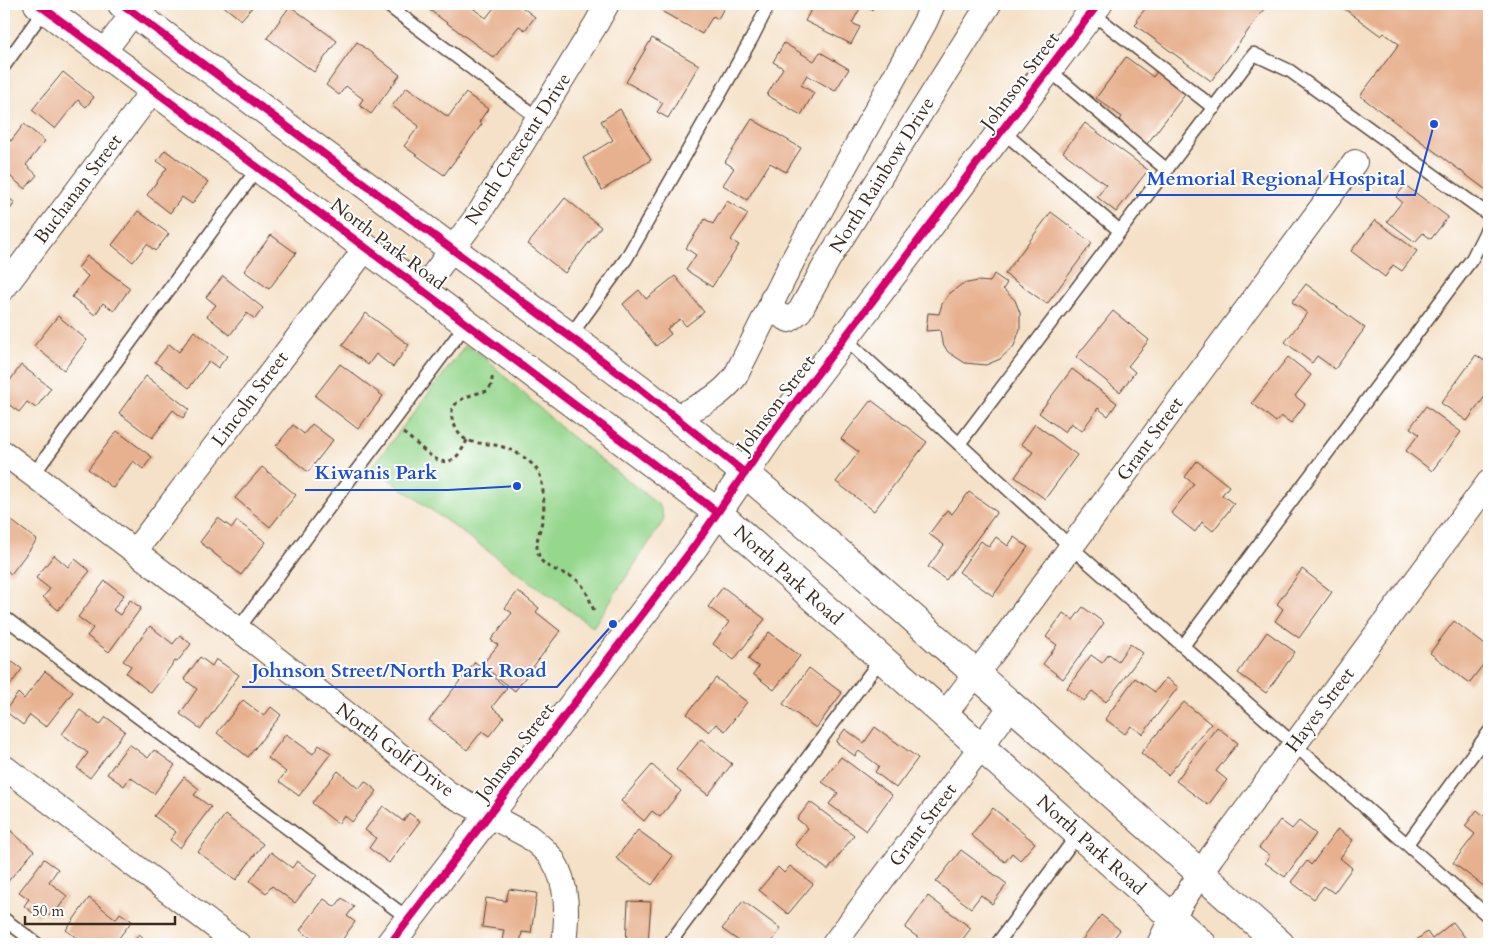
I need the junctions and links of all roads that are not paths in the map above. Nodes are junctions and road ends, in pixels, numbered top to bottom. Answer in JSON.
{"nodes":[{"id":1,"x":386,"y":4,"type":"edge"},
{"id":2,"x":607,"y":4,"type":"edge"},
{"id":3,"x":769,"y":4,"type":"edge"},
{"id":4,"x":933,"y":4,"type":"edge"},
{"id":5,"x":989,"y":4,"type":"edge"},
{"id":6,"x":41,"y":7,"type":"edge"},
{"id":7,"x":132,"y":7,"type":"edge"},
{"id":8,"x":1095,"y":8,"type":"edge"},
{"id":9,"x":103,"y":53,"type":"junction"},
{"id":10,"x":4,"y":66,"type":"edge"},
{"id":11,"x":1048,"y":70,"type":"junction"},
{"id":12,"x":153,"y":90,"type":"junction"},
{"id":13,"x":1214,"y":108,"type":"junction"},
{"id":14,"x":539,"y":119,"type":"junction"},
{"id":15,"x":1002,"y":131,"type":"junction"},
{"id":16,"x":1355,"y":162,"type":"dead end"},
{"id":17,"x":258,"y":168,"type":"junction"},
{"id":18,"x":1167,"y":170,"type":"junction"},
{"id":19,"x":1489,"y":215,"type":"edge"},
{"id":20,"x":1489,"y":225,"type":"edge"},
{"id":21,"x":1120,"y":231,"type":"junction"},
{"id":22,"x":366,"y":248,"type":"junction"},
{"id":23,"x":452,"y":249,"type":"junction"},
{"id":24,"x":4,"y":288,"type":"edge"},
{"id":25,"x":422,"y":290,"type":"junction"},
{"id":26,"x":772,"y":299,"type":"junction"},
{"id":27,"x":467,"y":324,"type":"junction"},
{"id":28,"x":570,"y":336,"type":"junction"},
{"id":29,"x":845,"y":339,"type":"junction"},
{"id":30,"x":676,"y":417,"type":"junction"},
{"id":31,"x":959,"y":444,"type":"junction"},
{"id":32,"x":4,"y":453,"type":"edge"},
{"id":33,"x":745,"y":472,"type":"junction"},
{"id":34,"x":33,"y":475,"type":"junction"},
{"id":35,"x":1489,"y":482,"type":"edge"},
{"id":36,"x":717,"y":512,"type":"junction"},
{"id":37,"x":1071,"y":547,"type":"junction"},
{"id":38,"x":135,"y":551,"type":"junction"},
{"id":39,"x":4,"y":617,"type":"edge"},
{"id":40,"x":238,"y":629,"type":"junction"},
{"id":41,"x":1183,"y":646,"type":"junction"},
{"id":42,"x":882,"y":659,"type":"junction"},
{"id":43,"x":976,"y":674,"type":"junction"},
{"id":44,"x":1012,"y":705,"type":"junction"},
{"id":45,"x":944,"y":715,"type":"junction"},
{"id":46,"x":1489,"y":732,"type":"edge"},
{"id":47,"x":1294,"y":745,"type":"junction"},
{"id":48,"x":980,"y":747,"type":"junction"},
{"id":49,"x":4,"y":767,"type":"edge"},
{"id":50,"x":489,"y":814,"type":"junction"},
{"id":51,"x":1078,"y":834,"type":"junction"},
{"id":52,"x":1407,"y":844,"type":"junction"},
{"id":53,"x":1201,"y":874,"type":"junction"},
{"id":54,"x":1172,"y":917,"type":"junction"},
{"id":55,"x":1489,"y":917,"type":"edge"},
{"id":56,"x":4,"y":919,"type":"edge"},
{"id":57,"x":409,"y":919,"type":"junction"},
{"id":58,"x":37,"y":944,"type":"edge"},
{"id":59,"x":238,"y":944,"type":"edge"},
{"id":60,"x":390,"y":944,"type":"edge"},
{"id":61,"x":564,"y":944,"type":"edge"},
{"id":62,"x":669,"y":944,"type":"edge"},
{"id":63,"x":834,"y":944,"type":"edge"},
{"id":64,"x":997,"y":944,"type":"edge"},
{"id":65,"x":1159,"y":944,"type":"edge"},
{"id":66,"x":1202,"y":944,"type":"edge"},
{"id":67,"x":1280,"y":944,"type":"edge"}],
"edges":[{"from":1,"to":14,"type":"lane"},
{"from":2,"to":14,"type":"street","name":"North Crescent Drive"},
{"from":3,"to":28,"type":"lane"},
{"from":4,"to":26,"type":"street","name":"North Rainbow Drive"},
{"from":5,"to":26,"type":"street","name":"North Rainbow Drive"},
{"from":6,"to":9,"type":"street","name":"North Park Road"},
{"from":6,"to":10,"type":"lane"},
{"from":7,"to":9,"type":"street"},
{"from":7,"to":23,"type":"street","name":"North Park Road"},
{"from":8,"to":11,"type":"street","name":"Johnson Street"},
{"from":8,"to":13,"type":"lane"},
{"from":9,"to":12,"type":"street","name":"North Park Road"},
{"from":11,"to":15,"type":"street","name":"Johnson Street"},
{"from":11,"to":18,"type":"lane"},
{"from":12,"to":17,"type":"street","name":"North Park Road"},
{"from":12,"to":24,"type":"street","name":"Buchanan Street"},
{"from":13,"to":18,"type":"lane"},
{"from":13,"to":19,"type":"lane"},
{"from":14,"to":23,"type":"street","name":"North Crescent Drive"},
{"from":15,"to":21,"type":"lane"},
{"from":15,"to":29,"type":"street","name":"Johnson Street"},
{"from":16,"to":37,"type":"street","name":"Grant Street"},
{"from":17,"to":22,"type":"street","name":"North Park Road"},
{"from":17,"to":34,"type":"lane"},
{"from":18,"to":21,"type":"lane"},
{"from":20,"to":41,"type":"lane"},
{"from":21,"to":31,"type":"lane"},
{"from":22,"to":25,"type":"street","name":"North Park Road"},
{"from":22,"to":38,"type":"street","name":"Lincoln Street"},
{"from":23,"to":25,"type":"street","name":"North Crescent Drive"},
{"from":23,"to":28,"type":"street","name":"North Park Road"},
{"from":25,"to":27,"type":"street","name":"North Park Road"},
{"from":26,"to":30,"type":"street","name":"North Rainbow Drive"},
{"from":27,"to":36,"type":"street","name":"North Park Road"},
{"from":27,"to":40,"type":"lane"},
{"from":28,"to":30,"type":"street","name":"North Park Road"},
{"from":29,"to":31,"type":"lane"},
{"from":29,"to":33,"type":"street","name":"Johnson Street"},
{"from":30,"to":33,"type":"street","name":"North Park Road"},
{"from":31,"to":37,"type":"lane"},
{"from":32,"to":34,"type":"street","name":"North Golf Drive"},
{"from":33,"to":36,"type":"street","name":"Johnson Street"},
{"from":33,"to":43,"type":"street","name":"North Park Road"},
{"from":34,"to":38,"type":"street","name":"North Golf Drive"},
{"from":35,"to":47,"type":"street","name":"Hayes Street"},
{"from":36,"to":42,"type":"street","name":"North Park Road"},
{"from":36,"to":50,"type":"street","name":"Johnson Street"},
{"from":37,"to":41,"type":"lane"},
{"from":37,"to":43,"type":"street","name":"Grant Street"},
{"from":38,"to":40,"type":"street","name":"North Golf Drive"},
{"from":39,"to":57,"type":"lane"},
{"from":40,"to":50,"type":"street","name":"North Golf Drive"},
{"from":41,"to":47,"type":"lane"},
{"from":42,"to":45,"type":"street","name":"North Park Road"},
{"from":42,"to":62,"type":"lane"},
{"from":43,"to":44,"type":"street","name":"North Park Road"},
{"from":43,"to":45,"type":"street","name":"Grant Street"},
{"from":44,"to":48,"type":"street","name":"Grant Street"},
{"from":44,"to":53,"type":"street","name":"North Park Road"},
{"from":45,"to":48,"type":"street","name":"North Park Road"},
{"from":46,"to":52,"type":"lane"},
{"from":47,"to":52,"type":"lane"},
{"from":47,"to":53,"type":"street","name":"Hayes Street"},
{"from":48,"to":51,"type":"street","name":"North Park Road"},
{"from":48,"to":63,"type":"street","name":"Grant Street"},
{"from":49,"to":59,"type":"street"},
{"from":50,"to":57,"type":"street","name":"Johnson Street"},
{"from":50,"to":61,"type":"street","name":"North Golf Drive"},
{"from":51,"to":54,"type":"street","name":"North Park Road"},
{"from":51,"to":64,"type":"lane"},
{"from":52,"to":55,"type":"lane"},
{"from":53,"to":54,"type":"street","name":"Hayes Street"},
{"from":53,"to":67,"type":"street","name":"North Park Road"},
{"from":54,"to":65,"type":"street","name":"Hayes Street"},
{"from":54,"to":66,"type":"street","name":"North Park Road"},
{"from":56,"to":58,"type":"lane"},
{"from":57,"to":60,"type":"street","name":"Johnson Street"}]}
